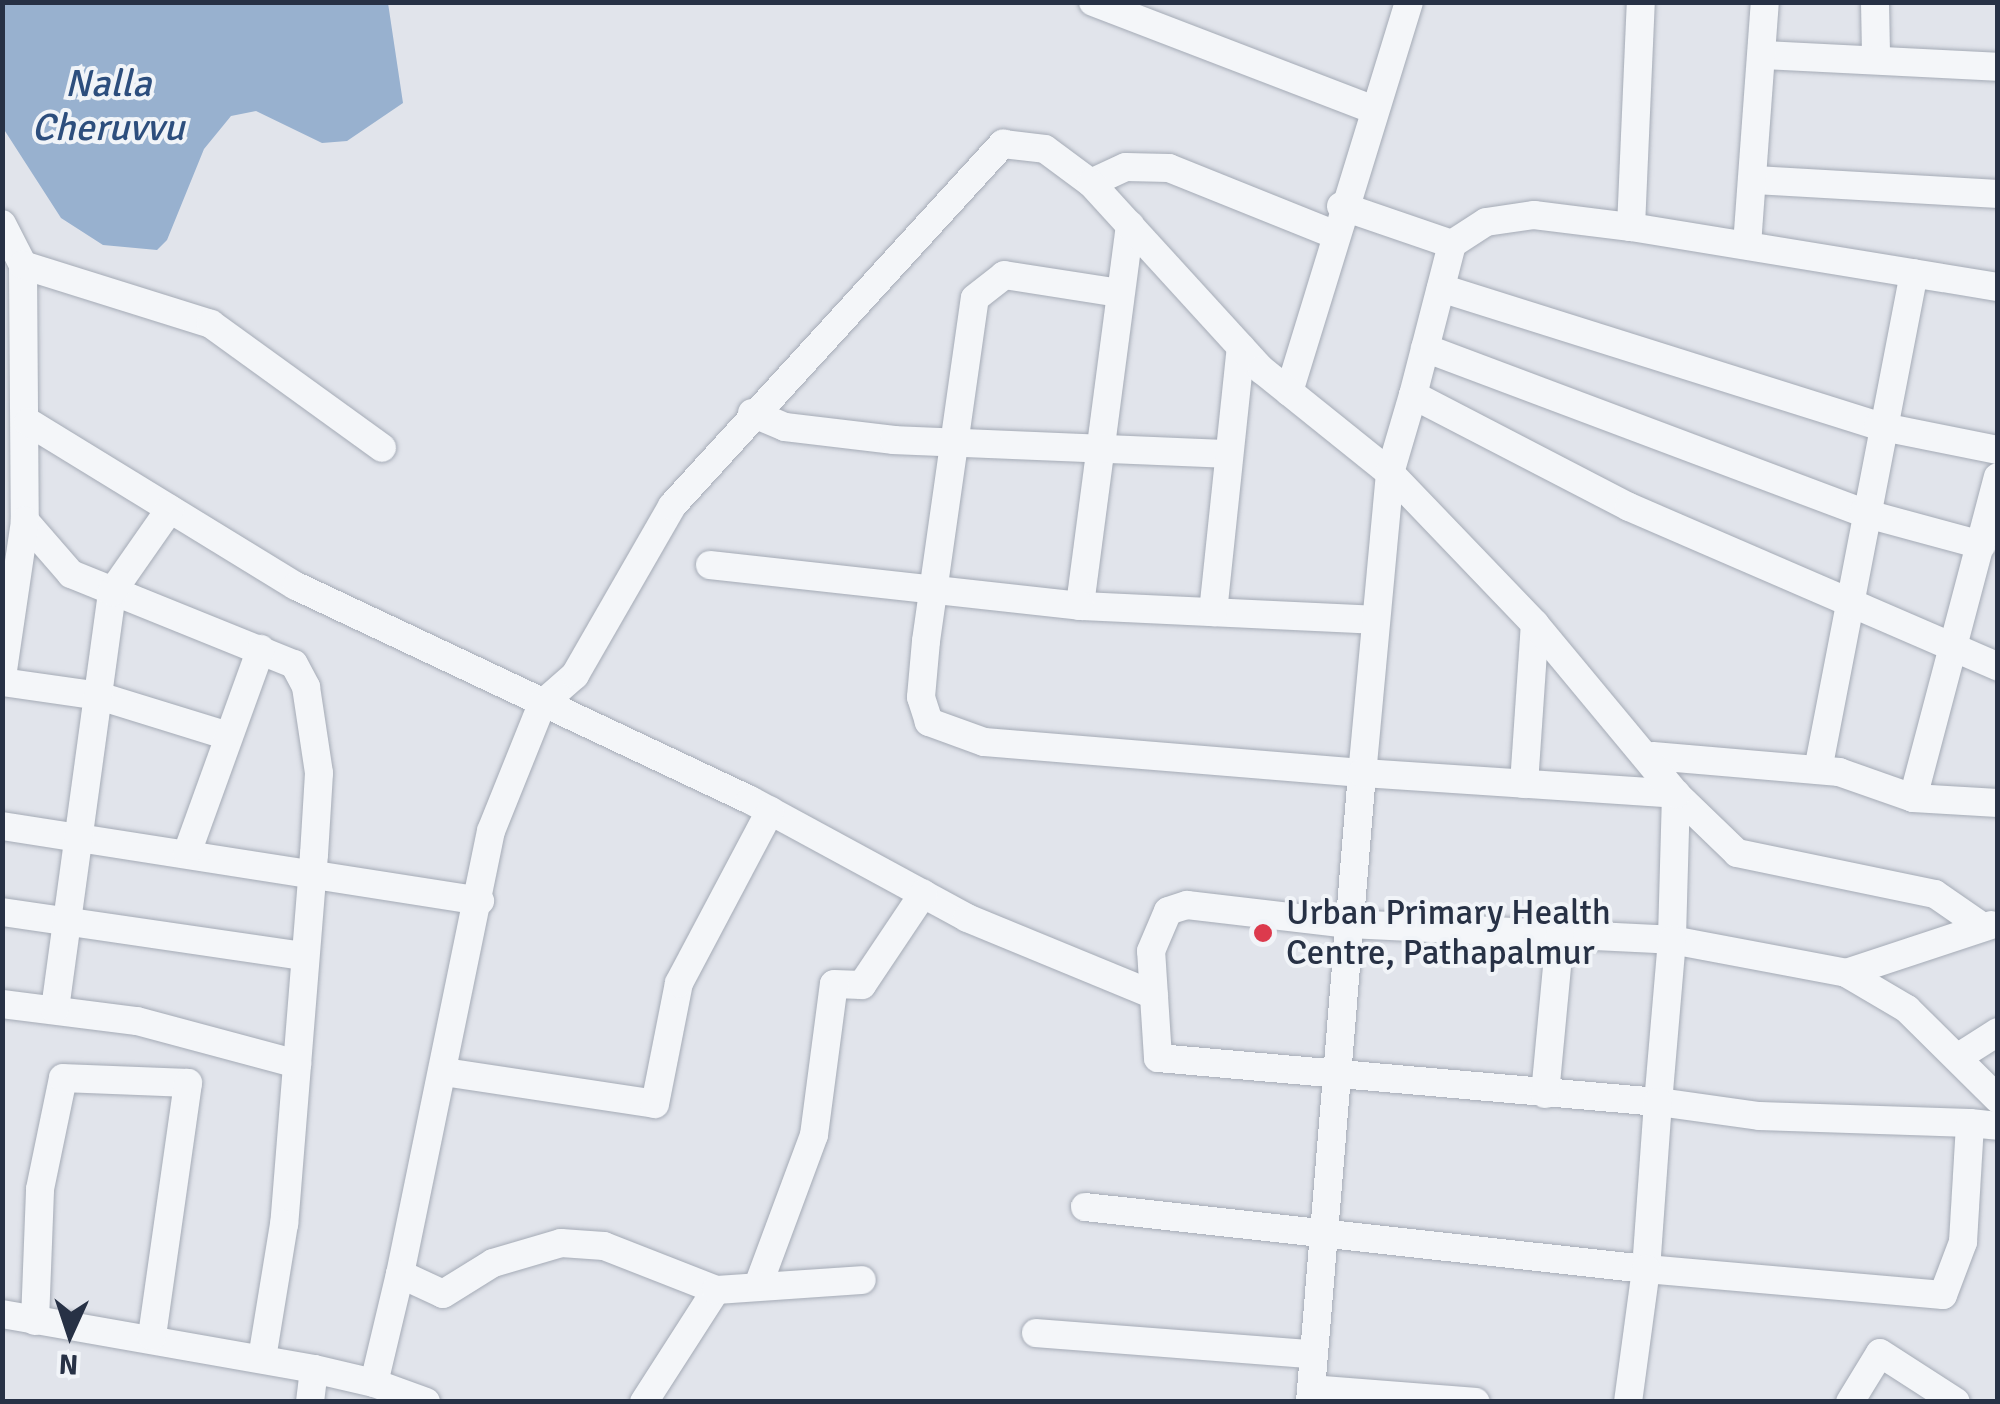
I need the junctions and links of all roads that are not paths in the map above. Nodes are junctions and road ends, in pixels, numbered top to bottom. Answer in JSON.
{"nodes":[{"id":1,"x":1093,"y":2,"type":"edge"},
{"id":2,"x":1409,"y":2,"type":"edge"},
{"id":3,"x":1641,"y":2,"type":"edge"},
{"id":4,"x":1765,"y":2,"type":"edge"},
{"id":5,"x":1875,"y":2,"type":"edge"},
{"id":6,"x":1876,"y":54,"type":"junction"},
{"id":7,"x":1763,"y":55,"type":"junction"},
{"id":8,"x":1998,"y":67,"type":"edge"},
{"id":9,"x":1376,"y":110,"type":"junction"},
{"id":10,"x":1756,"y":180,"type":"junction"},
{"id":11,"x":1091,"y":183,"type":"junction"},
{"id":12,"x":1998,"y":194,"type":"edge"},
{"id":13,"x":1336,"y":219,"type":"junction"},
{"id":14,"x":2,"y":224,"type":"edge"},
{"id":15,"x":1130,"y":225,"type":"junction"},
{"id":16,"x":1630,"y":226,"type":"junction"},
{"id":17,"x":1452,"y":244,"type":"junction"},
{"id":18,"x":1747,"y":245,"type":"junction"},
{"id":19,"x":23,"y":265,"type":"junction"},
{"id":20,"x":1914,"y":273,"type":"junction"},
{"id":21,"x":1998,"y":287,"type":"edge"},
{"id":22,"x":1442,"y":288,"type":"junction"},
{"id":23,"x":1119,"y":293,"type":"junction"},
{"id":24,"x":1241,"y":347,"type":"junction"},
{"id":25,"x":1425,"y":348,"type":"junction"},
{"id":26,"x":1290,"y":392,"type":"junction"},
{"id":27,"x":1413,"y":395,"type":"junction"},
{"id":28,"x":752,"y":413,"type":"junction"},
{"id":29,"x":28,"y":422,"type":"junction"},
{"id":30,"x":1878,"y":426,"type":"junction"},
{"id":31,"x":956,"y":439,"type":"junction"},
{"id":32,"x":1101,"y":444,"type":"junction"},
{"id":33,"x":382,"y":448,"type":"dead end"},
{"id":34,"x":1998,"y":450,"type":"edge"},
{"id":35,"x":1230,"y":454,"type":"junction"},
{"id":36,"x":1390,"y":473,"type":"junction"},
{"id":37,"x":1998,"y":477,"type":"edge"},
{"id":38,"x":170,"y":509,"type":"junction"},
{"id":39,"x":1863,"y":513,"type":"junction"},
{"id":40,"x":25,"y":521,"type":"junction"},
{"id":41,"x":1982,"y":545,"type":"junction"},
{"id":42,"x":710,"y":565,"type":"dead end"},
{"id":43,"x":112,"y":592,"type":"junction"},
{"id":44,"x":933,"y":592,"type":"junction"},
{"id":45,"x":1080,"y":606,"type":"junction"},
{"id":46,"x":1848,"y":606,"type":"junction"},
{"id":47,"x":8,"y":607,"type":"edge"},
{"id":48,"x":1213,"y":612,"type":"junction"},
{"id":49,"x":1376,"y":620,"type":"junction"},
{"id":50,"x":1536,"y":624,"type":"junction"},
{"id":51,"x":261,"y":649,"type":"junction"},
{"id":52,"x":1948,"y":652,"type":"junction"},
{"id":53,"x":1998,"y":668,"type":"edge"},
{"id":54,"x":2,"y":680,"type":"edge"},
{"id":55,"x":100,"y":696,"type":"junction"},
{"id":56,"x":542,"y":704,"type":"junction"},
{"id":57,"x":228,"y":736,"type":"junction"},
{"id":58,"x":1652,"y":756,"type":"junction"},
{"id":59,"x":1818,"y":770,"type":"junction"},
{"id":60,"x":1362,"y":773,"type":"junction"},
{"id":61,"x":1524,"y":784,"type":"junction"},
{"id":62,"x":1676,"y":794,"type":"junction"},
{"id":63,"x":1913,"y":798,"type":"junction"},
{"id":64,"x":1998,"y":804,"type":"edge"},
{"id":65,"x":770,"y":811,"type":"junction"},
{"id":66,"x":2,"y":826,"type":"edge"},
{"id":67,"x":78,"y":836,"type":"junction"},
{"id":68,"x":187,"y":853,"type":"junction"},
{"id":69,"x":313,"y":873,"type":"junction"},
{"id":70,"x":923,"y":894,"type":"junction"},
{"id":71,"x":480,"y":900,"type":"junction"},
{"id":72,"x":2,"y":912,"type":"edge"},
{"id":73,"x":67,"y":923,"type":"junction"},
{"id":74,"x":1349,"y":924,"type":"junction"},
{"id":75,"x":1989,"y":925,"type":"edge"},
{"id":76,"x":1560,"y":935,"type":"junction"},
{"id":77,"x":1672,"y":940,"type":"junction"},
{"id":78,"x":304,"y":956,"type":"junction"},
{"id":79,"x":1846,"y":973,"type":"junction"},
{"id":80,"x":1154,"y":995,"type":"junction"},
{"id":81,"x":2,"y":1004,"type":"edge"},
{"id":82,"x":54,"y":1009,"type":"junction"},
{"id":83,"x":1998,"y":1032,"type":"edge"},
{"id":84,"x":1960,"y":1056,"type":"junction"},
{"id":85,"x":297,"y":1064,"type":"junction"},
{"id":86,"x":444,"y":1072,"type":"junction"},
{"id":87,"x":1336,"y":1080,"type":"junction"},
{"id":88,"x":1545,"y":1094,"type":"junction"},
{"id":89,"x":1998,"y":1099,"type":"edge"},
{"id":90,"x":1658,"y":1102,"type":"junction"},
{"id":91,"x":1984,"y":1124,"type":"edge"},
{"id":92,"x":1084,"y":1207,"type":"dead end"},
{"id":93,"x":1323,"y":1239,"type":"junction"},
{"id":94,"x":1646,"y":1269,"type":"junction"},
{"id":95,"x":400,"y":1274,"type":"junction"},
{"id":96,"x":862,"y":1280,"type":"dead end"},
{"id":97,"x":759,"y":1284,"type":"junction"},
{"id":98,"x":716,"y":1290,"type":"junction"},
{"id":99,"x":2,"y":1314,"type":"edge"},
{"id":100,"x":35,"y":1321,"type":"junction"},
{"id":101,"x":1036,"y":1332,"type":"dead end"},
{"id":102,"x":152,"y":1336,"type":"junction"},
{"id":103,"x":1310,"y":1354,"type":"junction"},
{"id":104,"x":262,"y":1358,"type":"junction"},
{"id":105,"x":314,"y":1369,"type":"junction"},
{"id":106,"x":374,"y":1383,"type":"junction"},
{"id":107,"x":1311,"y":1396,"type":"edge"},
{"id":108,"x":310,"y":1402,"type":"edge"},
{"id":109,"x":426,"y":1402,"type":"edge"},
{"id":110,"x":644,"y":1402,"type":"edge"},
{"id":111,"x":1476,"y":1402,"type":"edge"},
{"id":112,"x":1628,"y":1402,"type":"edge"},
{"id":113,"x":1850,"y":1402,"type":"edge"},
{"id":114,"x":1956,"y":1402,"type":"edge"}],
"edges":[{"from":1,"to":9,"type":"street"},
{"from":2,"to":9,"type":"street"},
{"from":3,"to":16,"type":"street"},
{"from":4,"to":7,"type":"street"},
{"from":5,"to":6,"type":"street"},
{"from":6,"to":7,"type":"street"},
{"from":6,"to":8,"type":"street"},
{"from":7,"to":10,"type":"street"},
{"from":9,"to":13,"type":"street"},
{"from":10,"to":12,"type":"street"},
{"from":10,"to":18,"type":"street"},
{"from":11,"to":13,"type":"street"},
{"from":11,"to":15,"type":"street"},
{"from":11,"to":28,"type":"street"},
{"from":13,"to":17,"type":"street"},
{"from":13,"to":26,"type":"street"},
{"from":14,"to":19,"type":"street"},
{"from":15,"to":23,"type":"street"},
{"from":15,"to":24,"type":"street"},
{"from":16,"to":17,"type":"street"},
{"from":16,"to":18,"type":"street"},
{"from":17,"to":22,"type":"street"},
{"from":18,"to":20,"type":"street"},
{"from":19,"to":29,"type":"street"},
{"from":19,"to":33,"type":"street"},
{"from":20,"to":21,"type":"street"},
{"from":20,"to":30,"type":"street"},
{"from":22,"to":25,"type":"street"},
{"from":22,"to":30,"type":"street"},
{"from":23,"to":31,"type":"street"},
{"from":23,"to":32,"type":"street"},
{"from":24,"to":26,"type":"street"},
{"from":24,"to":35,"type":"street"},
{"from":25,"to":27,"type":"street"},
{"from":25,"to":39,"type":"street"},
{"from":26,"to":36,"type":"street"},
{"from":27,"to":36,"type":"street"},
{"from":27,"to":46,"type":"street"},
{"from":28,"to":31,"type":"street"},
{"from":28,"to":56,"type":"street"},
{"from":29,"to":38,"type":"street"},
{"from":29,"to":40,"type":"street"},
{"from":30,"to":34,"type":"street"},
{"from":30,"to":39,"type":"street"},
{"from":31,"to":32,"type":"street"},
{"from":31,"to":44,"type":"street"},
{"from":32,"to":35,"type":"street"},
{"from":32,"to":45,"type":"street"},
{"from":35,"to":48,"type":"street"},
{"from":36,"to":49,"type":"street"},
{"from":36,"to":50,"type":"street"},
{"from":37,"to":41,"type":"street"},
{"from":38,"to":43,"type":"street"},
{"from":38,"to":56,"type":"street"},
{"from":39,"to":41,"type":"street"},
{"from":39,"to":46,"type":"street"},
{"from":40,"to":43,"type":"street"},
{"from":40,"to":47,"type":"street"},
{"from":41,"to":52,"type":"street"},
{"from":42,"to":44,"type":"street"},
{"from":43,"to":51,"type":"street"},
{"from":43,"to":55,"type":"street"},
{"from":44,"to":45,"type":"street"},
{"from":44,"to":60,"type":"street"},
{"from":45,"to":48,"type":"street"},
{"from":46,"to":52,"type":"street"},
{"from":46,"to":59,"type":"street"},
{"from":47,"to":54,"type":"street"},
{"from":48,"to":49,"type":"street"},
{"from":49,"to":60,"type":"street"},
{"from":50,"to":58,"type":"street"},
{"from":50,"to":61,"type":"street"},
{"from":51,"to":57,"type":"street"},
{"from":51,"to":69,"type":"street"},
{"from":52,"to":53,"type":"street"},
{"from":52,"to":63,"type":"street"},
{"from":54,"to":55,"type":"street"},
{"from":55,"to":57,"type":"street"},
{"from":55,"to":67,"type":"street"},
{"from":56,"to":65,"type":"street"},
{"from":56,"to":71,"type":"street"},
{"from":57,"to":68,"type":"street"},
{"from":58,"to":59,"type":"street"},
{"from":58,"to":62,"type":"street"},
{"from":59,"to":63,"type":"street"},
{"from":60,"to":61,"type":"street"},
{"from":60,"to":74,"type":"street"},
{"from":61,"to":62,"type":"street"},
{"from":62,"to":75,"type":"street"},
{"from":62,"to":77,"type":"street"},
{"from":63,"to":64,"type":"street"},
{"from":65,"to":70,"type":"street"},
{"from":65,"to":86,"type":"street"},
{"from":66,"to":67,"type":"street"},
{"from":67,"to":68,"type":"street"},
{"from":67,"to":73,"type":"street"},
{"from":68,"to":69,"type":"street"},
{"from":69,"to":71,"type":"street"},
{"from":69,"to":78,"type":"street"},
{"from":70,"to":80,"type":"street"},
{"from":70,"to":97,"type":"street"},
{"from":71,"to":86,"type":"street"},
{"from":72,"to":73,"type":"street"},
{"from":73,"to":78,"type":"street"},
{"from":73,"to":82,"type":"street"},
{"from":74,"to":76,"type":"street"},
{"from":74,"to":80,"type":"street"},
{"from":74,"to":87,"type":"street"},
{"from":75,"to":79,"type":"street"},
{"from":76,"to":77,"type":"street"},
{"from":76,"to":88,"type":"street"},
{"from":77,"to":79,"type":"street"},
{"from":77,"to":90,"type":"street"},
{"from":78,"to":85,"type":"street"},
{"from":79,"to":84,"type":"street"},
{"from":80,"to":87,"type":"street"},
{"from":81,"to":82,"type":"street"},
{"from":82,"to":85,"type":"street"},
{"from":83,"to":84,"type":"street"},
{"from":84,"to":89,"type":"street"},
{"from":85,"to":104,"type":"street"},
{"from":86,"to":95,"type":"street"},
{"from":87,"to":88,"type":"street"},
{"from":87,"to":93,"type":"street"},
{"from":88,"to":90,"type":"street"},
{"from":90,"to":91,"type":"street"},
{"from":90,"to":94,"type":"street"},
{"from":91,"to":94,"type":"street"},
{"from":92,"to":93,"type":"street"},
{"from":93,"to":94,"type":"street"},
{"from":93,"to":103,"type":"street"},
{"from":94,"to":112,"type":"street"},
{"from":95,"to":98,"type":"street"},
{"from":95,"to":106,"type":"street"},
{"from":96,"to":97,"type":"street"},
{"from":97,"to":98,"type":"street"},
{"from":98,"to":110,"type":"street"},
{"from":99,"to":100,"type":"street"},
{"from":100,"to":102,"type":"street"},
{"from":100,"to":102,"type":"street"},
{"from":101,"to":103,"type":"street"},
{"from":102,"to":104,"type":"street"},
{"from":103,"to":107,"type":"street"},
{"from":104,"to":105,"type":"street"},
{"from":105,"to":106,"type":"street"},
{"from":105,"to":108,"type":"street"},
{"from":106,"to":109,"type":"street"},
{"from":107,"to":111,"type":"street"},
{"from":113,"to":114,"type":"street"}]}
